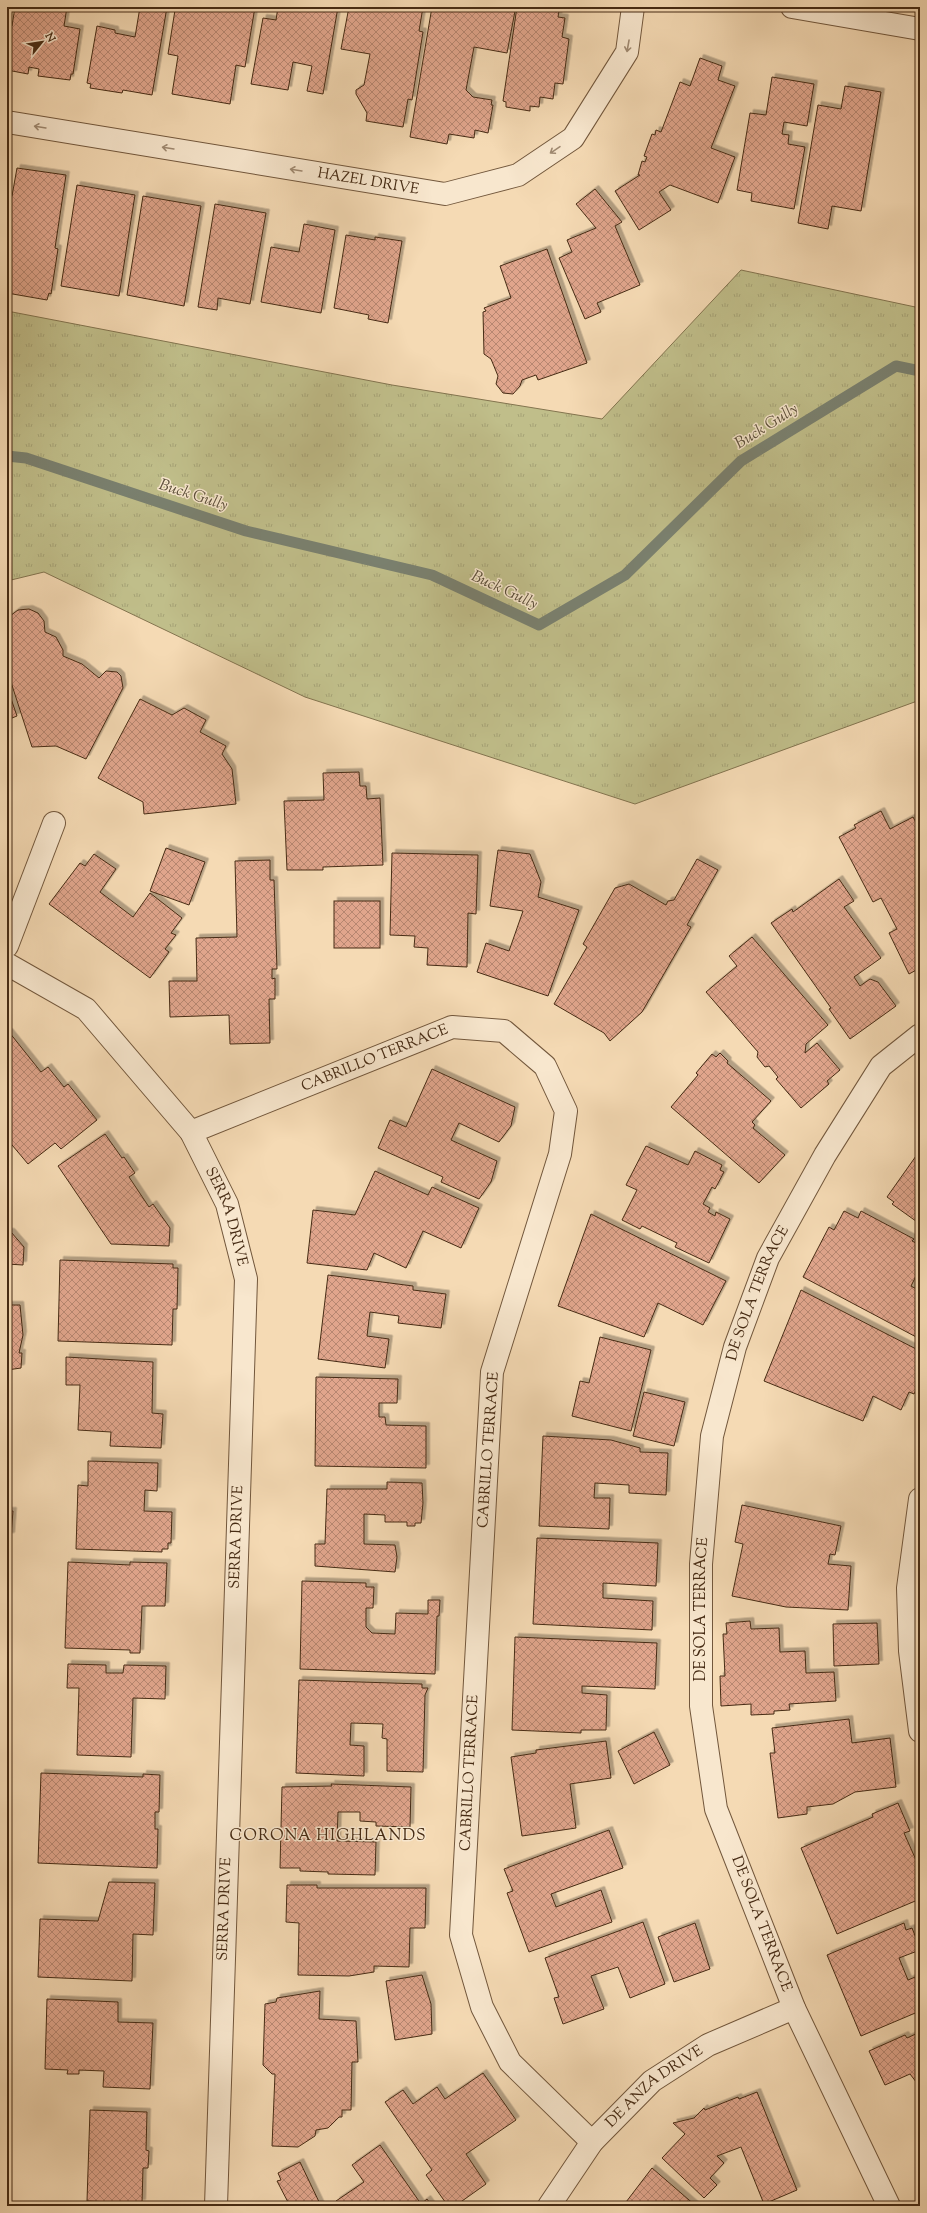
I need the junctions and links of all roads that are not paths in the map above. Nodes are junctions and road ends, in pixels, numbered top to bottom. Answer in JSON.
{"nodes":[{"id":1,"x":633,"y":7,"type":"edge"},
{"id":2,"x":792,"y":7,"type":"edge"},
{"id":3,"x":920,"y":28,"type":"edge"},
{"id":4,"x":7,"y":122,"type":"edge"},
{"id":5,"x":54,"y":823,"type":"dead end"},
{"id":6,"x":7,"y":946,"type":"edge"},
{"id":7,"x":7,"y":964,"type":"edge"},
{"id":8,"x":920,"y":1036,"type":"edge"},
{"id":9,"x":192,"y":1132,"type":"junction"},
{"id":10,"x":920,"y":1499,"type":"edge"},
{"id":11,"x":920,"y":1730,"type":"edge"},
{"id":12,"x":794,"y":2008,"type":"junction"},
{"id":13,"x":592,"y":2142,"type":"junction"},
{"id":14,"x":216,"y":2206,"type":"edge"},
{"id":15,"x":549,"y":2206,"type":"edge"},
{"id":16,"x":889,"y":2206,"type":"edge"}],
"edges":[{"from":1,"to":4,"type":"street","name":"HAZEL DRIVE","one_way":true},
{"from":2,"to":3,"type":"street"},
{"from":5,"to":6,"type":"street"},
{"from":7,"to":9,"type":"street","name":"SERRA DRIVE"},
{"from":8,"to":12,"type":"street","name":"DE SOLA TERRACE"},
{"from":9,"to":13,"type":"street","name":"CABRILLO TERRACE"},
{"from":9,"to":14,"type":"street","name":"SERRA DRIVE"},
{"from":10,"to":11,"type":"street"},
{"from":12,"to":13,"type":"street","name":"DE ANZA DRIVE"},
{"from":12,"to":16,"type":"street","name":"DE SOLA TERRACE"},
{"from":13,"to":15,"type":"street","name":"DE ANZA DRIVE"}]}
